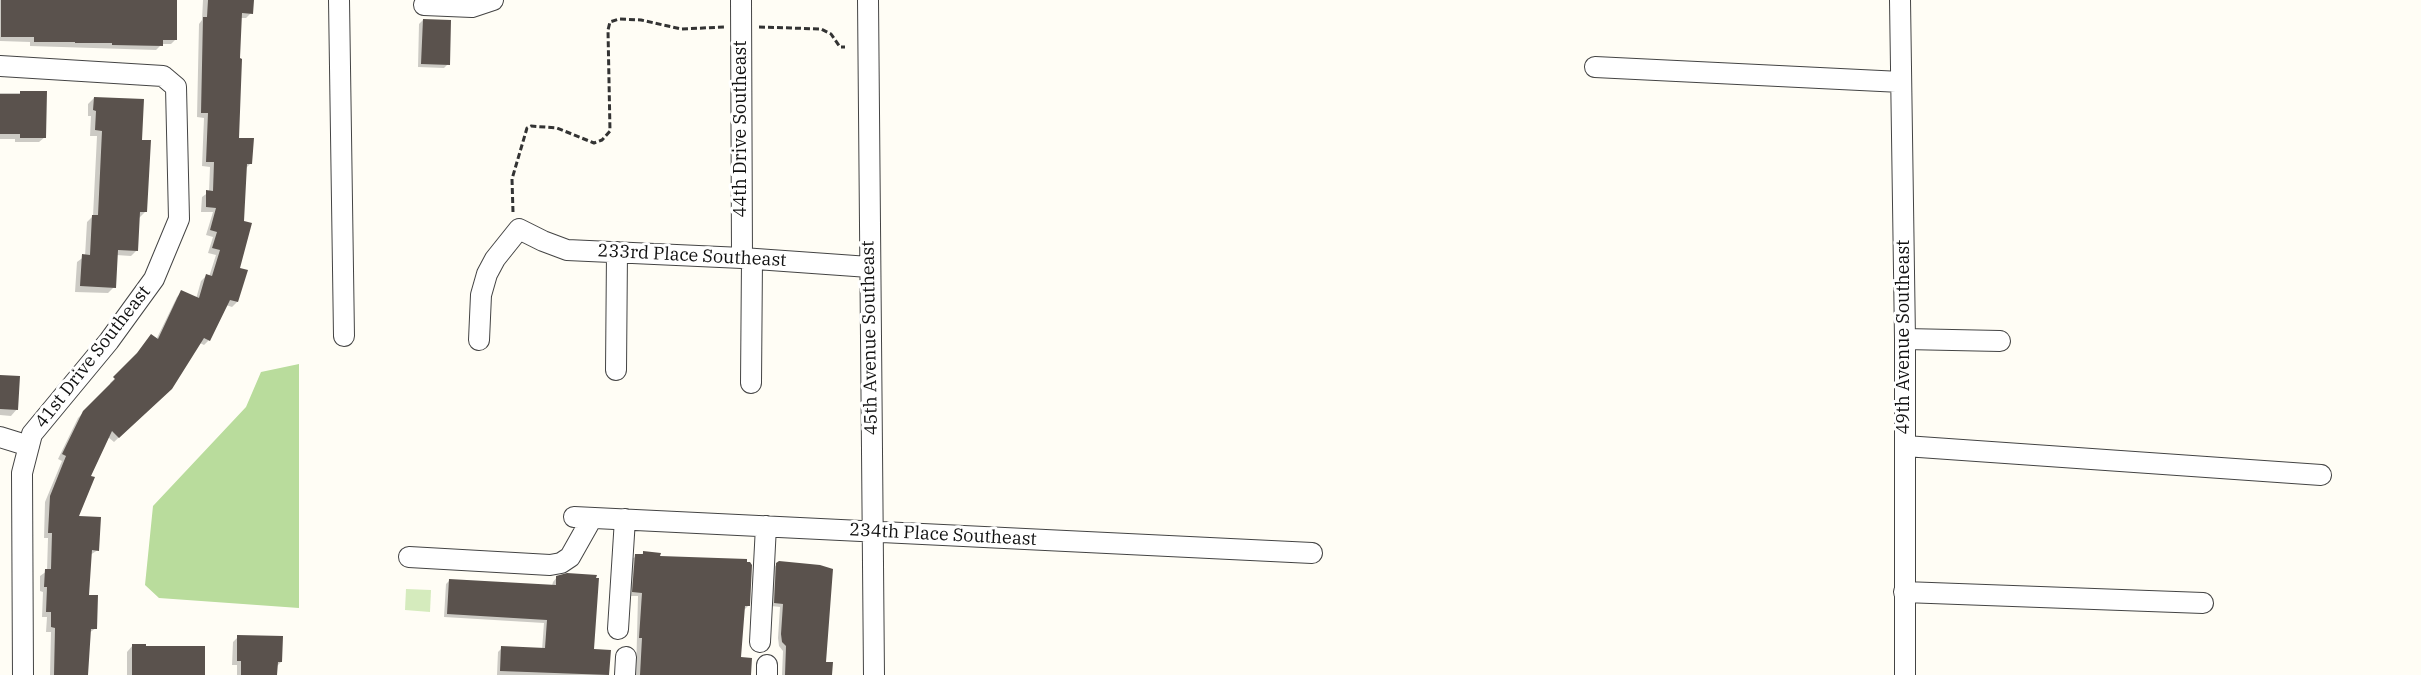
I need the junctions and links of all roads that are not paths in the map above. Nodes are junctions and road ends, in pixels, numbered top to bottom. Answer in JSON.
{"nodes":[{"id":1,"x":339,"y":0,"type":"edge"},
{"id":2,"x":493,"y":0,"type":"edge"},
{"id":3,"x":741,"y":0,"type":"edge"},
{"id":4,"x":868,"y":0,"type":"edge"},
{"id":5,"x":1900,"y":0,"type":"edge"},
{"id":6,"x":424,"y":5,"type":"dead end"},
{"id":7,"x":0,"y":66,"type":"edge"},
{"id":8,"x":1595,"y":67,"type":"dead end"},
{"id":9,"x":1901,"y":82,"type":"junction"},
{"id":10,"x":617,"y":252,"type":"junction"},
{"id":11,"x":747,"y":258,"type":"junction"},
{"id":12,"x":869,"y":267,"type":"junction"},
{"id":13,"x":344,"y":336,"type":"dead end"},
{"id":14,"x":1905,"y":339,"type":"junction"},
{"id":15,"x":479,"y":340,"type":"dead end"},
{"id":16,"x":2000,"y":341,"type":"dead end"},
{"id":17,"x":616,"y":370,"type":"dead end"},
{"id":18,"x":751,"y":383,"type":"dead end"},
{"id":19,"x":0,"y":437,"type":"edge"},
{"id":20,"x":29,"y":446,"type":"junction"},
{"id":21,"x":1905,"y":446,"type":"junction"},
{"id":22,"x":2321,"y":475,"type":"dead end"},
{"id":23,"x":625,"y":519,"type":"junction"},
{"id":24,"x":766,"y":526,"type":"junction"},
{"id":25,"x":873,"y":531,"type":"junction"},
{"id":26,"x":1312,"y":553,"type":"dead end"},
{"id":27,"x":409,"y":557,"type":"dead end"},
{"id":28,"x":1904,"y":592,"type":"junction"},
{"id":29,"x":2203,"y":603,"type":"dead end"},
{"id":30,"x":618,"y":629,"type":"dead end"},
{"id":31,"x":760,"y":642,"type":"dead end"},
{"id":32,"x":22,"y":675,"type":"edge"},
{"id":33,"x":874,"y":675,"type":"edge"},
{"id":34,"x":1905,"y":675,"type":"edge"}],
"edges":[{"from":1,"to":13,"type":"street"},
{"from":2,"to":6,"type":"street"},
{"from":3,"to":11,"type":"street","name":"44th Drive Southeast"},
{"from":4,"to":12,"type":"street","name":"45th Avenue Southeast"},
{"from":5,"to":9,"type":"street","name":"49th Avenue Southeast"},
{"from":7,"to":20,"type":"street","name":"41st Drive Southeast"},
{"from":8,"to":9,"type":"street"},
{"from":9,"to":14,"type":"street","name":"49th Avenue Southeast"},
{"from":10,"to":11,"type":"street","name":"233rd Place Southeast"},
{"from":10,"to":15,"type":"street","name":"233rd Place Southeast"},
{"from":10,"to":17,"type":"street"},
{"from":11,"to":12,"type":"street","name":"233rd Place Southeast"},
{"from":11,"to":18,"type":"street","name":"44th Drive Southeast"},
{"from":12,"to":25,"type":"street","name":"45th Avenue Southeast"},
{"from":14,"to":16,"type":"street"},
{"from":14,"to":21,"type":"street","name":"49th Avenue Southeast"},
{"from":19,"to":20,"type":"street"},
{"from":20,"to":32,"type":"street","name":"41st Drive Southeast"},
{"from":21,"to":22,"type":"street"},
{"from":21,"to":28,"type":"street","name":"49th Avenue Southeast"},
{"from":23,"to":24,"type":"street","name":"234th Place Southeast"},
{"from":23,"to":27,"type":"street","name":"234th Place Southeast"},
{"from":23,"to":30,"type":"street"},
{"from":24,"to":25,"type":"street","name":"234th Place Southeast"},
{"from":24,"to":31,"type":"street"},
{"from":25,"to":26,"type":"street","name":"234th Place Southeast"},
{"from":25,"to":33,"type":"street","name":"45th Avenue Southeast"},
{"from":28,"to":29,"type":"street"},
{"from":28,"to":34,"type":"street","name":"49th Avenue Southeast"}]}
